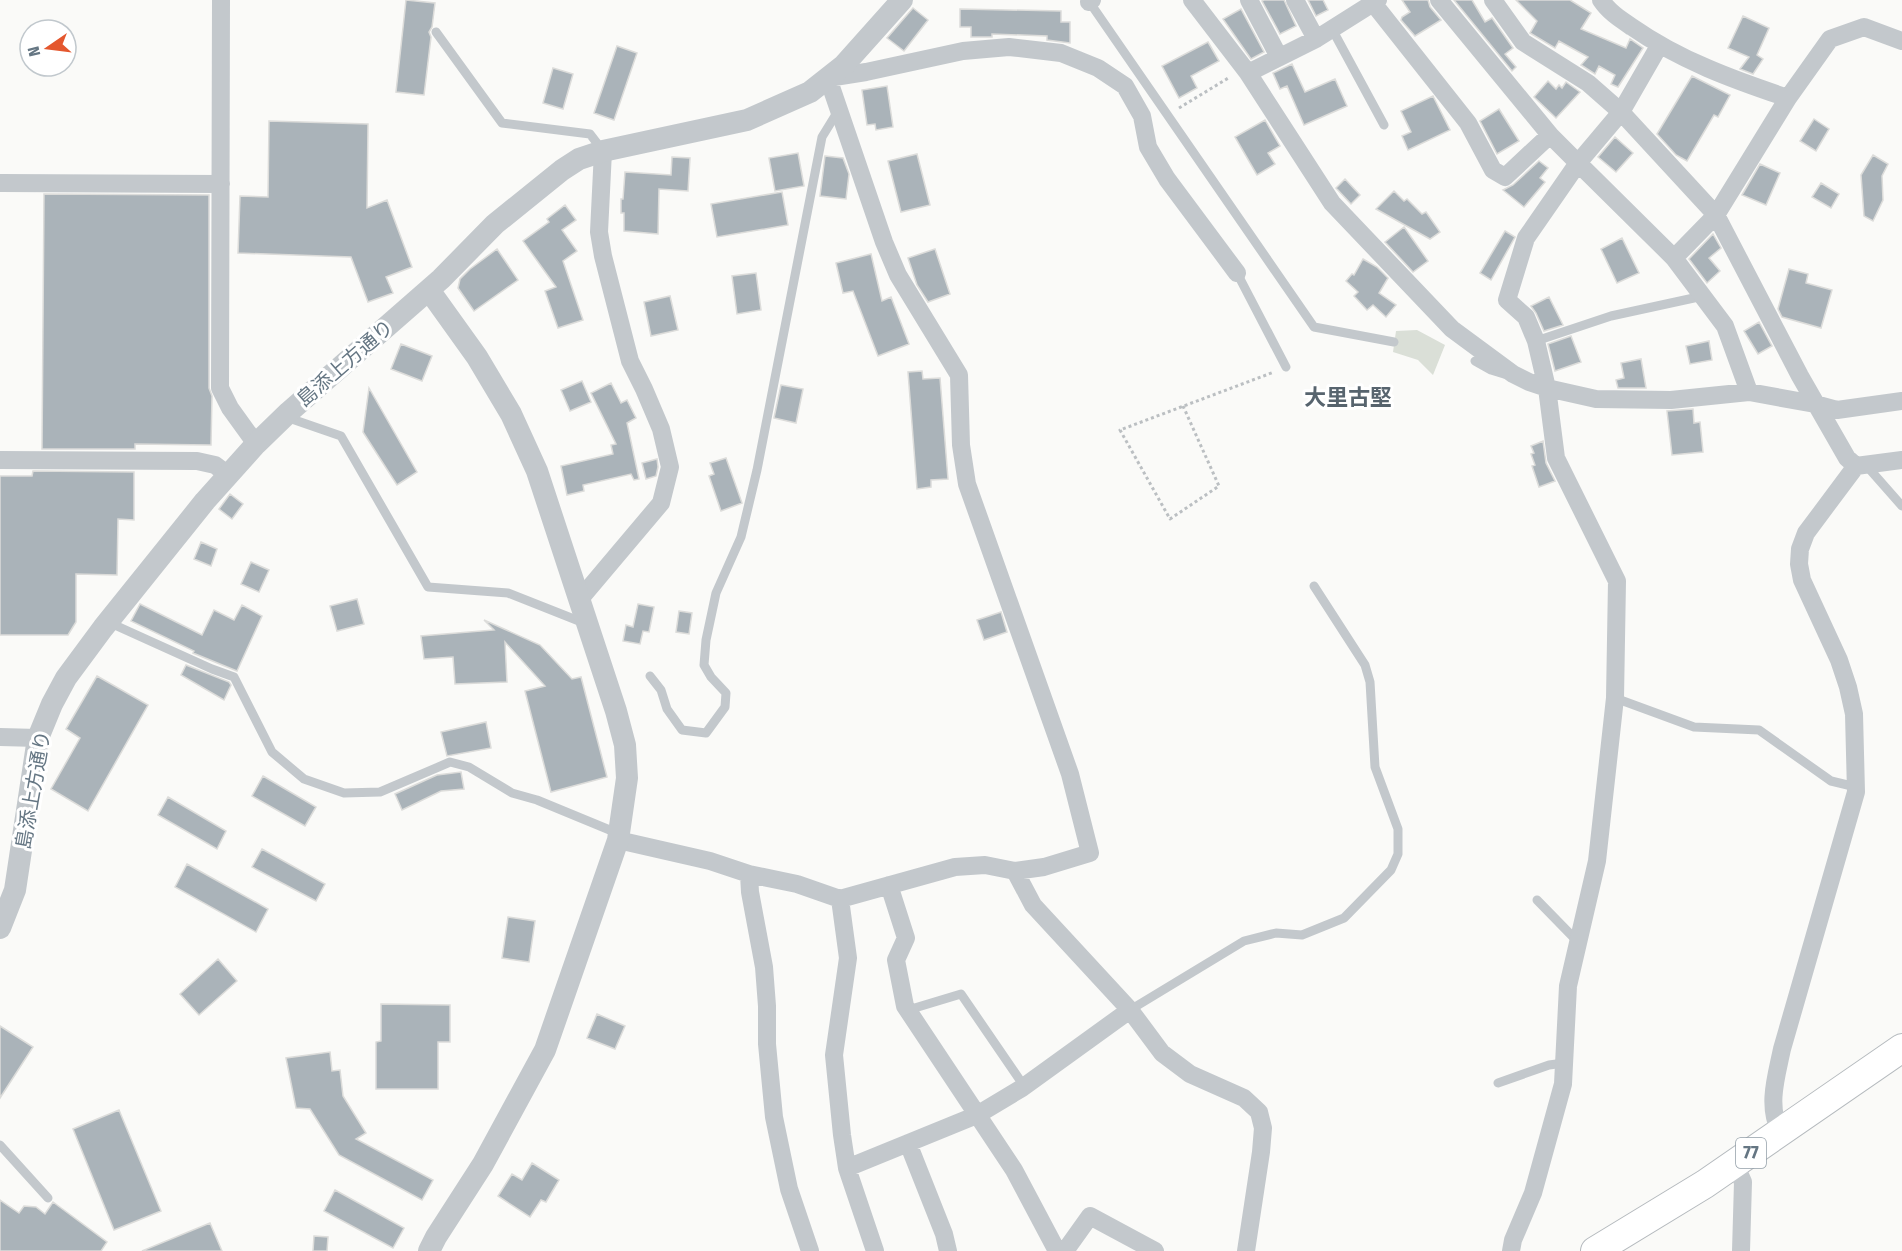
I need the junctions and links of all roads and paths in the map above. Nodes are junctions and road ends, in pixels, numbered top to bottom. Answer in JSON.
{"nodes":[{"id":1,"x":221,"y":0,"type":"edge"},
{"id":2,"x":902,"y":0,"type":"edge"},
{"id":3,"x":1192,"y":0,"type":"edge"},
{"id":4,"x":1249,"y":0,"type":"edge"},
{"id":5,"x":1294,"y":0,"type":"edge"},
{"id":6,"x":1439,"y":0,"type":"edge"},
{"id":7,"x":1493,"y":0,"type":"edge"},
{"id":8,"x":1600,"y":0,"type":"edge"},
{"id":9,"x":1090,"y":1,"type":"edge"},
{"id":10,"x":1368,"y":3,"type":"edge"},
{"id":11,"x":1332,"y":29,"type":"junction"},
{"id":12,"x":436,"y":32,"type":"dead end"},
{"id":13,"x":1316,"y":39,"type":"junction"},
{"id":14,"x":1902,"y":41,"type":"edge"},
{"id":15,"x":1659,"y":46,"type":"junction"},
{"id":16,"x":1279,"y":57,"type":"junction"},
{"id":17,"x":1246,"y":70,"type":"junction"},
{"id":18,"x":828,"y":78,"type":"junction"},
{"id":19,"x":1150,"y":90,"type":"junction"},
{"id":20,"x":1131,"y":96,"type":"junction"},
{"id":21,"x":1788,"y":98,"type":"junction"},
{"id":22,"x":839,"y":109,"type":"junction"},
{"id":23,"x":1621,"y":112,"type":"junction"},
{"id":24,"x":1167,"y":115,"type":"junction"},
{"id":25,"x":1384,"y":125,"type":"dead end"},
{"id":26,"x":1550,"y":135,"type":"junction"},
{"id":27,"x":603,"y":151,"type":"junction"},
{"id":28,"x":1578,"y":163,"type":"junction"},
{"id":29,"x":0,"y":183,"type":"edge"},
{"id":30,"x":221,"y":184,"type":"junction"},
{"id":31,"x":1716,"y":216,"type":"junction"},
{"id":32,"x":1674,"y":258,"type":"junction"},
{"id":33,"x":1237,"y":273,"type":"joint"},
{"id":34,"x":429,"y":290,"type":"junction"},
{"id":35,"x":1703,"y":296,"type":"junction"},
{"id":36,"x":1536,"y":341,"type":"junction"},
{"id":37,"x":1394,"y":342,"type":"dead end"},
{"id":38,"x":1474,"y":361,"type":"dead end"},
{"id":39,"x":1286,"y":367,"type":"joint"},
{"id":40,"x":1513,"y":374,"type":"junction"},
{"id":41,"x":1547,"y":388,"type":"junction"},
{"id":42,"x":1749,"y":392,"type":"junction"},
{"id":43,"x":1902,"y":401,"type":"edge"},
{"id":44,"x":1815,"y":404,"type":"junction"},
{"id":45,"x":1184,"y":406,"type":"junction"},
{"id":46,"x":284,"y":416,"type":"junction"},
{"id":47,"x":256,"y":444,"type":"junction"},
{"id":48,"x":0,"y":460,"type":"edge"},
{"id":49,"x":1902,"y":460,"type":"edge"},
{"id":50,"x":1861,"y":465,"type":"junction"},
{"id":51,"x":227,"y":474,"type":"junction"},
{"id":52,"x":1902,"y":506,"type":"edge"},
{"id":53,"x":1314,"y":586,"type":"dead end"},
{"id":54,"x":580,"y":599,"type":"junction"},
{"id":55,"x":108,"y":622,"type":"junction"},
{"id":56,"x":587,"y":624,"type":"junction"},
{"id":57,"x":650,"y":676,"type":"dead end"},
{"id":58,"x":1615,"y":698,"type":"junction"},
{"id":59,"x":0,"y":737,"type":"edge"},
{"id":60,"x":38,"y":738,"type":"junction"},
{"id":61,"x":1856,"y":787,"type":"junction"},
{"id":62,"x":619,"y":837,"type":"junction"},
{"id":63,"x":1015,"y":872,"type":"junction"},
{"id":64,"x":749,"y":874,"type":"junction"},
{"id":65,"x":889,"y":885,"type":"junction"},
{"id":66,"x":840,"y":899,"type":"junction"},
{"id":67,"x":1537,"y":900,"type":"dead end"},
{"id":68,"x":0,"y":928,"type":"edge"},
{"id":69,"x":1578,"y":942,"type":"junction"},
{"id":70,"x":908,"y":1010,"type":"junction"},
{"id":71,"x":1130,"y":1010,"type":"junction"},
{"id":72,"x":1902,"y":1048,"type":"edge"},
{"id":73,"x":1564,"y":1063,"type":"junction"},
{"id":74,"x":1498,"y":1083,"type":"dead end"},
{"id":75,"x":1024,"y":1086,"type":"junction"},
{"id":76,"x":977,"y":1115,"type":"junction"},
{"id":77,"x":1780,"y":1132,"type":"junction"},
{"id":78,"x":908,"y":1143,"type":"junction"},
{"id":79,"x":0,"y":1145,"type":"edge"},
{"id":80,"x":1735,"y":1164,"type":"junction"},
{"id":81,"x":847,"y":1168,"type":"junction"},
{"id":82,"x":48,"y":1198,"type":"dead end"},
{"id":83,"x":429,"y":1251,"type":"edge"},
{"id":84,"x":810,"y":1251,"type":"edge"},
{"id":85,"x":875,"y":1251,"type":"edge"},
{"id":86,"x":948,"y":1251,"type":"edge"},
{"id":87,"x":1057,"y":1251,"type":"edge"},
{"id":88,"x":1065,"y":1251,"type":"edge"},
{"id":89,"x":1155,"y":1251,"type":"edge"},
{"id":90,"x":1246,"y":1251,"type":"edge"},
{"id":91,"x":1511,"y":1251,"type":"edge"},
{"id":92,"x":1595,"y":1251,"type":"edge"},
{"id":93,"x":1741,"y":1251,"type":"edge"}],
"edges":[{"from":1,"to":30,"type":"street"},
{"from":2,"to":18,"type":"street","name":"島添上方通り"},
{"from":3,"to":17,"type":"street"},
{"from":4,"to":16,"type":"street"},
{"from":5,"to":13,"type":"street"},
{"from":6,"to":26,"type":"street"},
{"from":7,"to":23,"type":"street"},
{"from":8,"to":15,"type":"street"},
{"from":9,"to":19,"type":"lane"},
{"from":10,"to":11,"type":"street"},
{"from":10,"to":26,"type":"street"},
{"from":11,"to":13,"type":"street"},
{"from":11,"to":25,"type":"lane"},
{"from":12,"to":27,"type":"lane"},
{"from":13,"to":16,"type":"street"},
{"from":14,"to":21,"type":"street"},
{"from":15,"to":21,"type":"street"},
{"from":15,"to":23,"type":"street"},
{"from":16,"to":17,"type":"street"},
{"from":17,"to":24,"type":"path"},
{"from":17,"to":40,"type":"street"},
{"from":18,"to":20,"type":"street"},
{"from":18,"to":22,"type":"street"},
{"from":18,"to":27,"type":"street","name":"島添上方通り"},
{"from":19,"to":20,"type":"lane"},
{"from":19,"to":24,"type":"lane"},
{"from":20,"to":33,"type":"street"},
{"from":21,"to":31,"type":"street"},
{"from":22,"to":57,"type":"lane"},
{"from":22,"to":63,"type":"street"},
{"from":23,"to":28,"type":"street"},
{"from":23,"to":31,"type":"street"},
{"from":24,"to":37,"type":"lane"},
{"from":26,"to":28,"type":"street"},
{"from":27,"to":34,"type":"street","name":"島添上方通り"},
{"from":27,"to":54,"type":"street"},
{"from":28,"to":32,"type":"street"},
{"from":28,"to":36,"type":"street"},
{"from":29,"to":30,"type":"street"},
{"from":30,"to":47,"type":"street"},
{"from":31,"to":32,"type":"street"},
{"from":31,"to":44,"type":"street"},
{"from":32,"to":35,"type":"street"},
{"from":33,"to":39,"type":"lane"},
{"from":34,"to":46,"type":"street","name":"島添上方通り"},
{"from":34,"to":54,"type":"street"},
{"from":35,"to":36,"type":"lane"},
{"from":35,"to":42,"type":"street"},
{"from":36,"to":41,"type":"street"},
{"from":38,"to":40,"type":"lane"},
{"from":39,"to":45,"type":"path"},
{"from":40,"to":41,"type":"street"},
{"from":41,"to":42,"type":"street"},
{"from":41,"to":58,"type":"street"},
{"from":42,"to":44,"type":"street"},
{"from":43,"to":44,"type":"street"},
{"from":44,"to":50,"type":"street"},
{"from":45,"to":45,"type":"path"},
{"from":46,"to":47,"type":"street","name":"島添上方通り"},
{"from":46,"to":56,"type":"lane"},
{"from":47,"to":51,"type":"street","name":"島添上方通り"},
{"from":48,"to":51,"type":"street"},
{"from":49,"to":50,"type":"street"},
{"from":50,"to":52,"type":"lane"},
{"from":50,"to":61,"type":"street"},
{"from":51,"to":55,"type":"street","name":"島添上方通り"},
{"from":53,"to":71,"type":"lane"},
{"from":54,"to":56,"type":"street"},
{"from":55,"to":60,"type":"street","name":"島添上方通り"},
{"from":55,"to":62,"type":"lane"},
{"from":56,"to":62,"type":"street"},
{"from":58,"to":61,"type":"lane"},
{"from":58,"to":69,"type":"street"},
{"from":59,"to":60,"type":"street"},
{"from":60,"to":68,"type":"street","name":"島添上方通り"},
{"from":61,"to":77,"type":"street"},
{"from":62,"to":64,"type":"street"},
{"from":62,"to":83,"type":"street"},
{"from":63,"to":65,"type":"street"},
{"from":63,"to":71,"type":"street"},
{"from":64,"to":66,"type":"street"},
{"from":64,"to":84,"type":"street"},
{"from":65,"to":66,"type":"street"},
{"from":65,"to":70,"type":"street"},
{"from":66,"to":81,"type":"street"},
{"from":67,"to":69,"type":"lane"},
{"from":69,"to":73,"type":"street"},
{"from":70,"to":75,"type":"lane"},
{"from":70,"to":76,"type":"street"},
{"from":71,"to":75,"type":"street"},
{"from":71,"to":90,"type":"street"},
{"from":72,"to":77,"type":"main road","number":"77"},
{"from":73,"to":74,"type":"lane"},
{"from":73,"to":91,"type":"street"},
{"from":75,"to":76,"type":"street"},
{"from":76,"to":78,"type":"street"},
{"from":76,"to":87,"type":"street"},
{"from":77,"to":80,"type":"main road","number":"77"},
{"from":78,"to":81,"type":"street"},
{"from":78,"to":86,"type":"street"},
{"from":79,"to":82,"type":"lane"},
{"from":80,"to":92,"type":"main road","number":"77"},
{"from":80,"to":93,"type":"street"},
{"from":81,"to":85,"type":"street"},
{"from":88,"to":89,"type":"street"}]}
